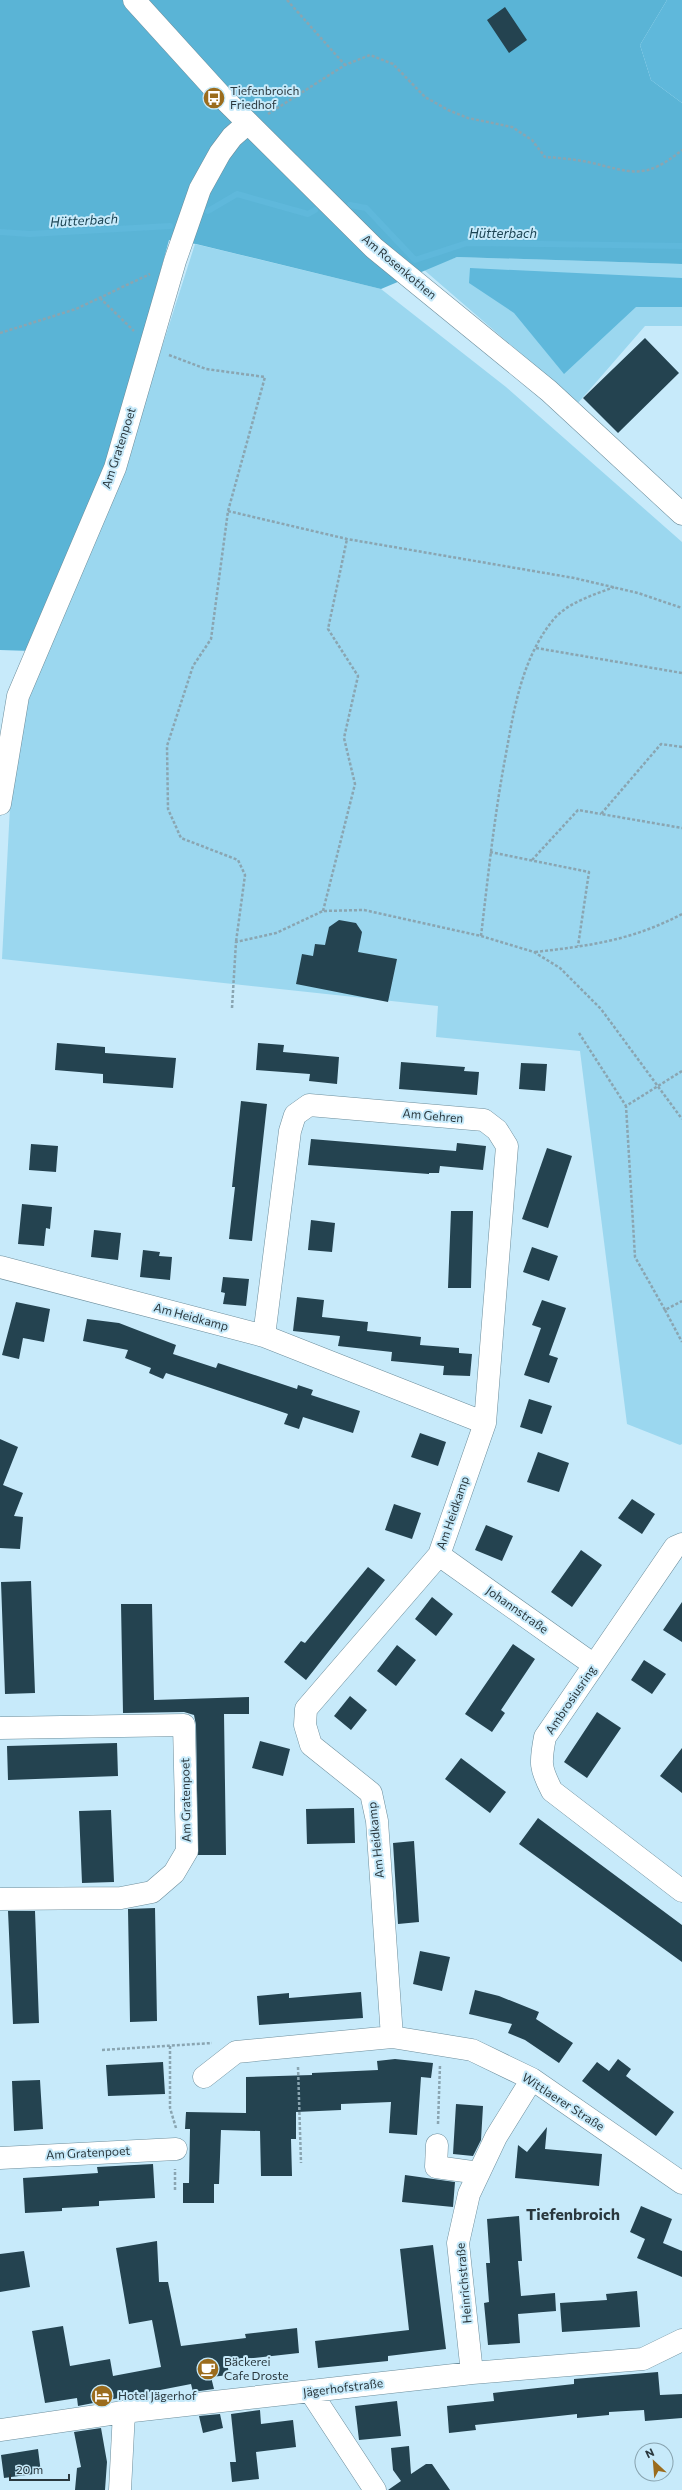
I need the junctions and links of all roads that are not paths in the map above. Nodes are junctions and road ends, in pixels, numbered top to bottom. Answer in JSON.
{"nodes":[{"id":1,"x":134,"y":0,"type":"edge"},
{"id":2,"x":250,"y":124,"type":"junction"},
{"id":3,"x":682,"y":514,"type":"edge"},
{"id":4,"x":0,"y":804,"type":"edge"},
{"id":5,"x":0,"y":1267,"type":"edge"},
{"id":6,"x":264,"y":1336,"type":"junction"},
{"id":7,"x":485,"y":1423,"type":"junction"},
{"id":8,"x":682,"y":1544,"type":"edge"},
{"id":9,"x":439,"y":1555,"type":"junction"},
{"id":10,"x":594,"y":1665,"type":"junction"},
{"id":11,"x":0,"y":1728,"type":"edge"},
{"id":12,"x":682,"y":1891,"type":"edge"},
{"id":13,"x":0,"y":1899,"type":"edge"},
{"id":14,"x":392,"y":2037,"type":"junction"},
{"id":15,"x":204,"y":2077,"type":"dead end"},
{"id":16,"x":532,"y":2079,"type":"junction"},
{"id":17,"x":437,"y":2145,"type":"road end"},
{"id":18,"x":176,"y":2149,"type":"road end"},
{"id":19,"x":0,"y":2158,"type":"edge"},
{"id":20,"x":479,"y":2173,"type":"junction"},
{"id":21,"x":682,"y":2182,"type":"edge"},
{"id":22,"x":682,"y":2340,"type":"edge"},
{"id":23,"x":472,"y":2373,"type":"junction"},
{"id":24,"x":310,"y":2391,"type":"junction"},
{"id":25,"x":124,"y":2412,"type":"junction"},
{"id":26,"x":0,"y":2430,"type":"edge"},
{"id":27,"x":120,"y":2490,"type":"edge"},
{"id":28,"x":375,"y":2490,"type":"edge"}],
"edges":[{"from":1,"to":2,"type":"street","name":"Am Rosenkothen"},
{"from":2,"to":3,"type":"street","name":"Am Rosenkothen"},
{"from":2,"to":4,"type":"street","name":"Am Gratenpoet"},
{"from":5,"to":6,"type":"street","name":"Am Heidkamp"},
{"from":6,"to":7,"type":"street","name":"Am Heidkamp"},
{"from":6,"to":7,"type":"street","name":"Am Gehren"},
{"from":7,"to":9,"type":"street","name":"Am Heidkamp"},
{"from":8,"to":10,"type":"street","name":"Ambrosiusring"},
{"from":9,"to":10,"type":"street","name":"Johannstraße"},
{"from":9,"to":14,"type":"street","name":"Am Heidkamp"},
{"from":10,"to":12,"type":"street","name":"Ambrosiusring"},
{"from":11,"to":13,"type":"street","name":"Am Gratenpoet"},
{"from":14,"to":15,"type":"street","name":"Wittlaerer Straße"},
{"from":14,"to":16,"type":"street","name":"Wittlaerer Straße"},
{"from":16,"to":20,"type":"street","name":"Heinrichstraße"},
{"from":16,"to":21,"type":"street","name":"Wittlaerer Straße"},
{"from":17,"to":20,"type":"street"},
{"from":18,"to":19,"type":"street","name":"Am Gratenpoet"},
{"from":20,"to":23,"type":"street","name":"Heinrichstraße"},
{"from":22,"to":23,"type":"street","name":"Jägerhofstraße"},
{"from":23,"to":24,"type":"street","name":"Jägerhofstraße"},
{"from":24,"to":25,"type":"street","name":"Jägerhofstraße"},
{"from":24,"to":28,"type":"street"},
{"from":25,"to":26,"type":"street","name":"Jägerhofstraße"},
{"from":25,"to":27,"type":"street"}]}
